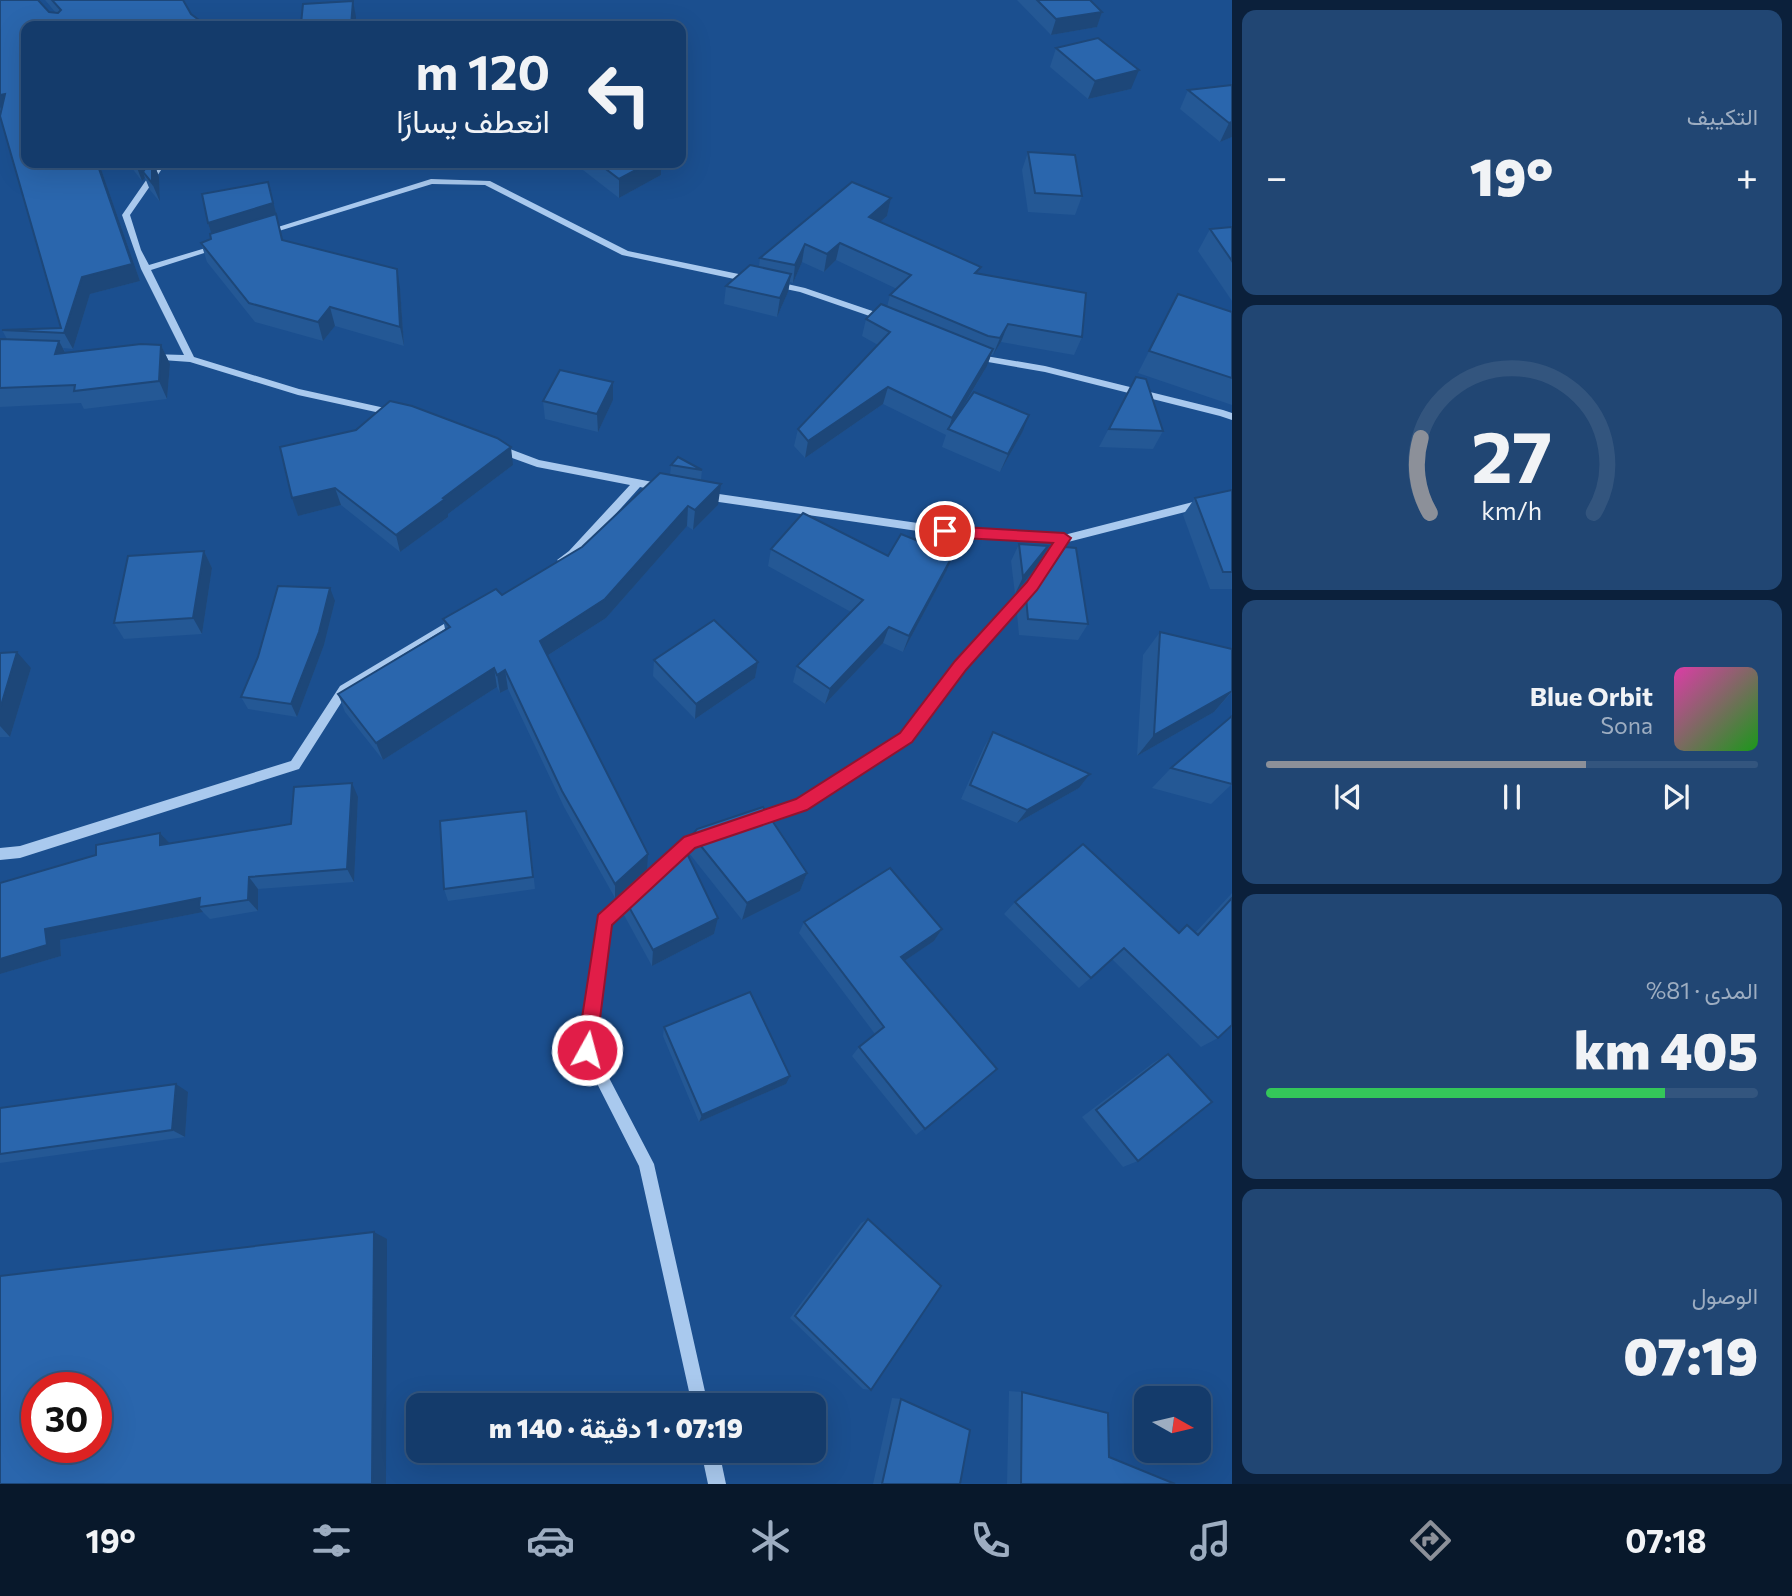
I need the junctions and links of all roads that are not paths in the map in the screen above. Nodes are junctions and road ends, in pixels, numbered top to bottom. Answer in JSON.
{"nodes":[{"id":1,"x":159,"y":168,"type":"edge"},
{"id":2,"x":249,"y":237,"type":"edge"},
{"id":3,"x":223,"y":245,"type":"edge"},
{"id":4,"x":145,"y":269,"type":"junction"},
{"id":5,"x":898,"y":324,"type":"edge"},
{"id":6,"x":967,"y":354,"type":"edge"},
{"id":7,"x":135,"y":356,"type":"edge"},
{"id":8,"x":190,"y":359,"type":"junction"},
{"id":9,"x":405,"y":416,"type":"edge"},
{"id":10,"x":1232,"y":417,"type":"edge"},
{"id":11,"x":489,"y":446,"type":"edge"},
{"id":12,"x":638,"y":483,"type":"junction"},
{"id":13,"x":678,"y":491,"type":"edge"},
{"id":14,"x":691,"y":493,"type":"edge"},
{"id":15,"x":1232,"y":496,"type":"edge"},
{"id":16,"x":1064,"y":538,"type":"junction"},
{"id":17,"x":548,"y":568,"type":"edge"},
{"id":18,"x":476,"y":610,"type":"edge"},
{"id":19,"x":739,"y":826,"type":"edge"},
{"id":20,"x":0,"y":854,"type":"edge"},
{"id":21,"x":642,"y":886,"type":"edge"},
{"id":22,"x":697,"y":1393,"type":"edge"},
{"id":23,"x":713,"y":1463,"type":"edge"},
{"id":24,"x":717,"y":1484,"type":"edge"}],
"edges":[{"from":1,"to":4,"type":"street"},
{"from":2,"to":5,"type":"street"},
{"from":3,"to":4,"type":"street"},
{"from":4,"to":8,"type":"street"},
{"from":6,"to":10,"type":"street"},
{"from":7,"to":8,"type":"street"},
{"from":8,"to":9,"type":"street"},
{"from":11,"to":12,"type":"street"},
{"from":12,"to":13,"type":"street"},
{"from":12,"to":17,"type":"street"},
{"from":14,"to":16,"type":"street"},
{"from":15,"to":16,"type":"street"},
{"from":16,"to":19,"type":"street"},
{"from":18,"to":20,"type":"street"},
{"from":21,"to":22,"type":"street"},
{"from":23,"to":24,"type":"street"}]}
